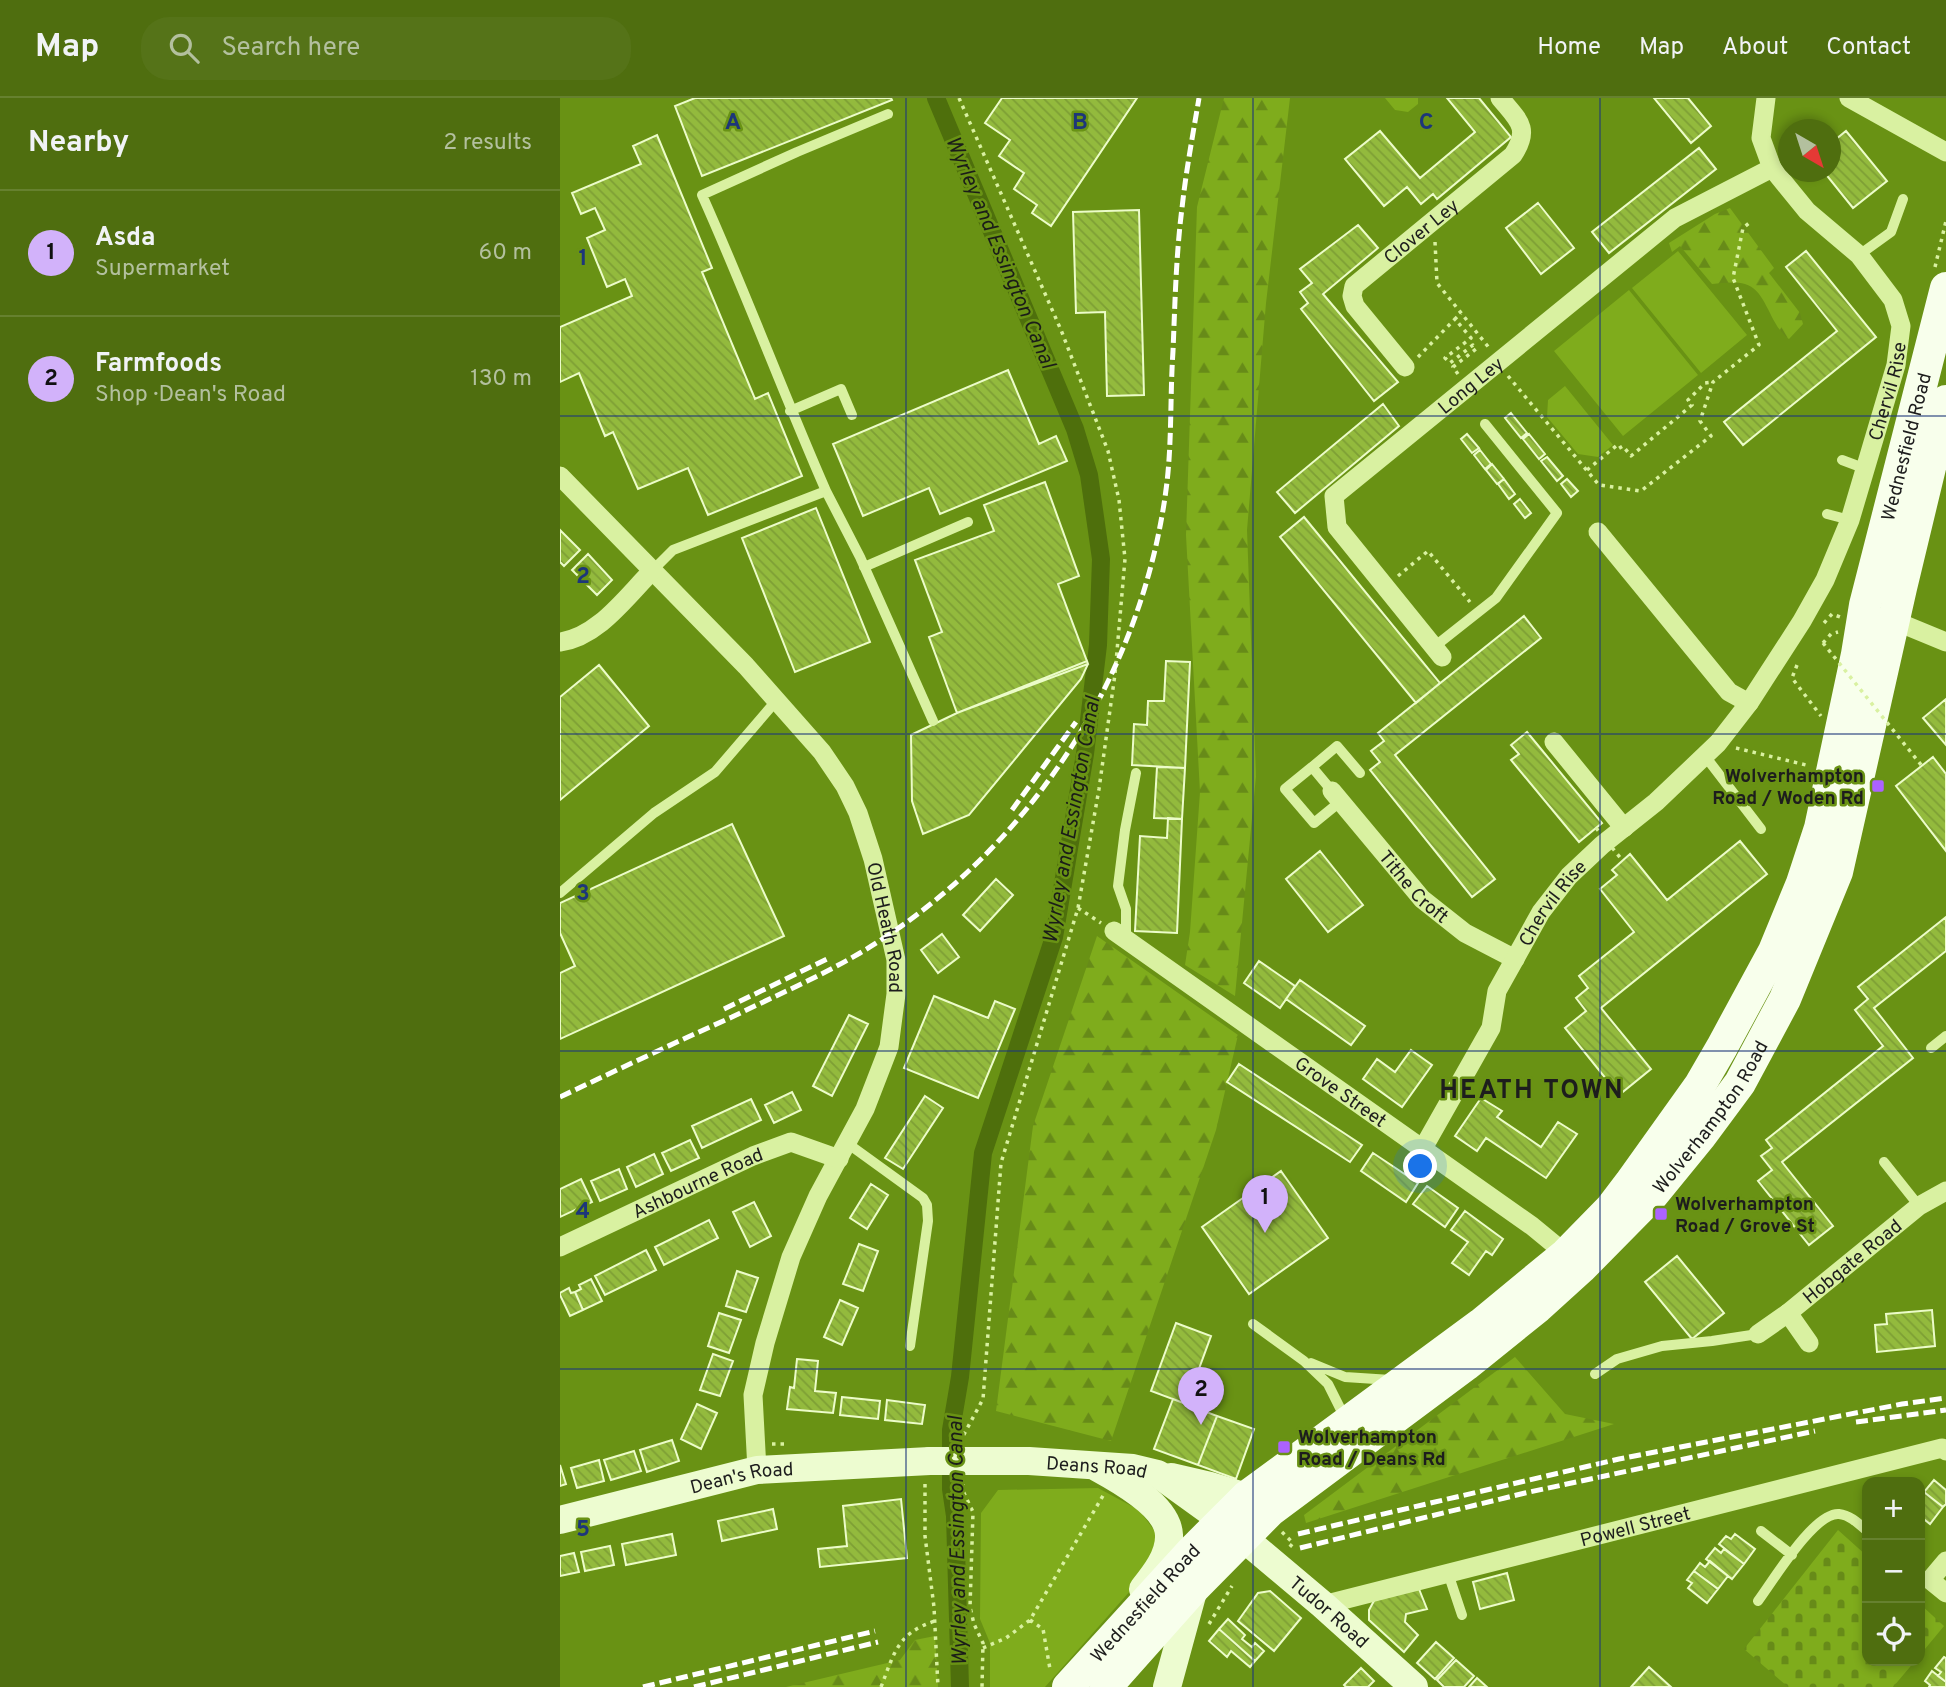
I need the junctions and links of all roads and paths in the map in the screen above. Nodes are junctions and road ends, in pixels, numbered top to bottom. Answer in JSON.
{"nodes":[{"id":1,"x":959,"y":98,"type":"edge"},
{"id":2,"x":1500,"y":98,"type":"edge"},
{"id":3,"x":1766,"y":98,"type":"edge"},
{"id":4,"x":1849,"y":98,"type":"edge"},
{"id":5,"x":888,"y":114,"type":"dead end"},
{"id":6,"x":1946,"y":152,"type":"edge"},
{"id":7,"x":1772,"y":168,"type":"junction"},
{"id":8,"x":1903,"y":199,"type":"dead end"},
{"id":9,"x":1434,"y":220,"type":"junction"},
{"id":10,"x":1749,"y":223,"type":"dead end"},
{"id":11,"x":1859,"y":255,"type":"junction"},
{"id":12,"x":1946,"y":288,"type":"edge"},
{"id":13,"x":1461,"y":313,"type":"junction"},
{"id":14,"x":1455,"y":319,"type":"junction"},
{"id":15,"x":1495,"y":355,"type":"junction"},
{"id":16,"x":1405,"y":367,"type":"joint"},
{"id":17,"x":1459,"y":374,"type":"dead end"},
{"id":18,"x":1713,"y":382,"type":"junction"},
{"id":19,"x":1946,"y":401,"type":"edge"},
{"id":20,"x":790,"y":411,"type":"junction"},
{"id":21,"x":852,"y":415,"type":"dead end"},
{"id":22,"x":1485,"y":424,"type":"dead end"},
{"id":23,"x":1842,"y":460,"type":"dead end"},
{"id":24,"x":1866,"y":469,"type":"junction"},
{"id":25,"x":1587,"y":470,"type":"junction"},
{"id":26,"x":560,"y":477,"type":"edge"},
{"id":27,"x":826,"y":491,"type":"junction"},
{"id":28,"x":1827,"y":514,"type":"dead end"},
{"id":29,"x":1850,"y":520,"type":"junction"},
{"id":30,"x":968,"y":522,"type":"dead end"},
{"id":31,"x":1598,"y":532,"type":"dead end"},
{"id":32,"x":864,"y":567,"type":"junction"},
{"id":33,"x":652,"y":571,"type":"junction"},
{"id":34,"x":1385,"y":586,"type":"junction"},
{"id":35,"x":1478,"y":611,"type":"junction"},
{"id":36,"x":1850,"y":620,"type":"junction"},
{"id":37,"x":1895,"y":621,"type":"junction"},
{"id":38,"x":1821,"y":625,"type":"dead end"},
{"id":39,"x":560,"y":642,"type":"edge"},
{"id":40,"x":1946,"y":642,"type":"edge"},
{"id":41,"x":1438,"y":652,"type":"joint"},
{"id":42,"x":1797,"y":666,"type":"dead end"},
{"id":43,"x":776,"y":701,"type":"junction"},
{"id":44,"x":1749,"y":703,"type":"junction"},
{"id":45,"x":1824,"y":720,"type":"dead end"},
{"id":46,"x":933,"y":721,"type":"dead end"},
{"id":47,"x":1554,"y":742,"type":"dead end"},
{"id":48,"x":1711,"y":750,"type":"junction"},
{"id":49,"x":1922,"y":766,"type":"dead end"},
{"id":50,"x":1312,"y":767,"type":"junction"},
{"id":51,"x":1813,"y":767,"type":"dead end"},
{"id":52,"x":1136,"y":773,"type":"dead end"},
{"id":53,"x":1360,"y":773,"type":"dead end"},
{"id":54,"x":1336,"y":796,"type":"junction"},
{"id":55,"x":1596,"y":828,"type":"dead end"},
{"id":56,"x":1624,"y":828,"type":"junction"},
{"id":57,"x":1762,"y":830,"type":"dead end"},
{"id":58,"x":1623,"y":861,"type":"dead end"},
{"id":59,"x":560,"y":893,"type":"edge"},
{"id":60,"x":1078,"y":908,"type":"junction"},
{"id":61,"x":1120,"y":936,"type":"junction"},
{"id":62,"x":1515,"y":959,"type":"junction"},
{"id":63,"x":1946,"y":1036,"type":"edge"},
{"id":64,"x":1931,"y":1048,"type":"dead end"},
{"id":65,"x":1422,"y":1150,"type":"junction"},
{"id":66,"x":843,"y":1151,"type":"junction"},
{"id":67,"x":1884,"y":1162,"type":"dead end"},
{"id":68,"x":1946,"y":1191,"type":"edge"},
{"id":69,"x":1919,"y":1206,"type":"junction"},
{"id":70,"x":560,"y":1247,"type":"edge"},
{"id":71,"x":1574,"y":1261,"type":"junction"},
{"id":72,"x":1788,"y":1313,"type":"junction"},
{"id":73,"x":1253,"y":1324,"type":"dead end"},
{"id":74,"x":1758,"y":1334,"type":"joint"},
{"id":75,"x":1809,"y":1343,"type":"dead end"},
{"id":76,"x":910,"y":1346,"type":"dead end"},
{"id":77,"x":1304,"y":1361,"type":"junction"},
{"id":78,"x":1595,"y":1374,"type":"dead end"},
{"id":79,"x":1405,"y":1378,"type":"junction"},
{"id":80,"x":1352,"y":1434,"type":"junction"},
{"id":81,"x":1946,"y":1451,"type":"edge"},
{"id":82,"x":928,"y":1461,"type":"junction"},
{"id":83,"x":969,"y":1463,"type":"junction"},
{"id":84,"x":1096,"y":1466,"type":"junction"},
{"id":85,"x":757,"y":1470,"type":"junction"},
{"id":86,"x":1158,"y":1474,"type":"junction"},
{"id":87,"x":1114,"y":1488,"type":"junction"},
{"id":88,"x":1246,"y":1497,"type":"junction"},
{"id":89,"x":560,"y":1520,"type":"edge"},
{"id":90,"x":1862,"y":1527,"type":"edge"},
{"id":91,"x":1225,"y":1530,"type":"junction"},
{"id":92,"x":1761,"y":1531,"type":"dead end"},
{"id":93,"x":1792,"y":1555,"type":"junction"},
{"id":94,"x":1946,"y":1561,"type":"edge"},
{"id":95,"x":1448,"y":1573,"type":"junction"},
{"id":96,"x":1925,"y":1576,"type":"edge"},
{"id":97,"x":1194,"y":1588,"type":"junction"},
{"id":98,"x":1946,"y":1593,"type":"edge"},
{"id":99,"x":1758,"y":1601,"type":"dead end"},
{"id":100,"x":1323,"y":1605,"type":"junction"},
{"id":101,"x":1462,"y":1615,"type":"dead end"},
{"id":102,"x":1030,"y":1620,"type":"junction"},
{"id":103,"x":935,"y":1621,"type":"junction"},
{"id":104,"x":1150,"y":1640,"type":"junction"},
{"id":105,"x":1107,"y":1643,"type":"junction"},
{"id":106,"x":983,"y":1648,"type":"junction"},
{"id":107,"x":1059,"y":1679,"type":"edge"},
{"id":108,"x":1170,"y":1680,"type":"edge"},
{"id":109,"x":881,"y":1687,"type":"edge"},
{"id":110,"x":938,"y":1687,"type":"edge"},
{"id":111,"x":982,"y":1687,"type":"edge"},
{"id":112,"x":1099,"y":1687,"type":"edge"},
{"id":113,"x":1106,"y":1687,"type":"edge"},
{"id":114,"x":1414,"y":1687,"type":"edge"}],
"edges":[{"from":1,"to":60,"type":"path"},
{"from":2,"to":9,"type":"street","name":"Clover Ley"},
{"from":3,"to":7,"type":"street","name":"Chervil Rise"},
{"from":4,"to":6,"type":"street"},
{"from":5,"to":20,"type":"lane"},
{"from":7,"to":11,"type":"street","name":"Chervil Rise"},
{"from":7,"to":15,"type":"street","name":"Long Ley"},
{"from":8,"to":11,"type":"lane"},
{"from":9,"to":13,"type":"path"},
{"from":9,"to":16,"type":"street","name":"Clover Ley"},
{"from":10,"to":18,"type":"path"},
{"from":11,"to":24,"type":"street","name":"Chervil Rise"},
{"from":12,"to":36,"type":"main road","name":"Wednesfield Road"},
{"from":13,"to":14,"type":"path"},
{"from":13,"to":15,"type":"path"},
{"from":14,"to":16,"type":"path"},
{"from":14,"to":17,"type":"path"},
{"from":15,"to":25,"type":"path"},
{"from":15,"to":34,"type":"street","name":"Long Ley"},
{"from":18,"to":25,"type":"path"},
{"from":18,"to":25,"type":"path"},
{"from":19,"to":37,"type":"main road","name":"Wednesfield Road"},
{"from":20,"to":21,"type":"lane"},
{"from":20,"to":27,"type":"lane"},
{"from":22,"to":35,"type":"lane"},
{"from":23,"to":24,"type":"lane"},
{"from":24,"to":29,"type":"street","name":"Chervil Rise"},
{"from":26,"to":33,"type":"street","name":"Old Heath Road"},
{"from":27,"to":32,"type":"lane"},
{"from":27,"to":33,"type":"lane"},
{"from":28,"to":29,"type":"lane"},
{"from":29,"to":44,"type":"street","name":"Chervil Rise"},
{"from":30,"to":32,"type":"lane"},
{"from":31,"to":44,"type":"street"},
{"from":32,"to":46,"type":"lane"},
{"from":33,"to":39,"type":"street"},
{"from":33,"to":43,"type":"street","name":"Old Heath Road"},
{"from":34,"to":35,"type":"path"},
{"from":34,"to":41,"type":"street","name":"Long Ley"},
{"from":35,"to":41,"type":"lane"},
{"from":36,"to":37,"type":"main road"},
{"from":36,"to":38,"type":"path"},
{"from":36,"to":49,"type":"path","bridge":true},
{"from":36,"to":71,"type":"main road","name":"Wolverhampton Road"},
{"from":37,"to":40,"type":"street"},
{"from":37,"to":71,"type":"main road","name":"Wolverhampton Road"},
{"from":42,"to":45,"type":"path"},
{"from":43,"to":59,"type":"lane"},
{"from":43,"to":66,"type":"street","name":"Old Heath Road"},
{"from":44,"to":48,"type":"street","name":"Chervil Rise"},
{"from":47,"to":56,"type":"street"},
{"from":48,"to":51,"type":"path"},
{"from":48,"to":56,"type":"street","name":"Chervil Rise"},
{"from":48,"to":57,"type":"lane"},
{"from":50,"to":53,"type":"lane"},
{"from":50,"to":54,"type":"lane"},
{"from":50,"to":54,"type":"lane"},
{"from":52,"to":61,"type":"lane"},
{"from":54,"to":62,"type":"street","name":"Tithe Croft"},
{"from":55,"to":58,"type":"path","bridge":true},
{"from":56,"to":62,"type":"street","name":"Chervil Rise"},
{"from":60,"to":61,"type":"path"},
{"from":60,"to":83,"type":"path"},
{"from":61,"to":65,"type":"street","name":"Grove Street"},
{"from":62,"to":65,"type":"street","name":"Chervil Rise"},
{"from":63,"to":64,"type":"lane"},
{"from":65,"to":71,"type":"street","name":"Grove Street"},
{"from":66,"to":70,"type":"street","name":"Ashbourne Road"},
{"from":66,"to":76,"type":"lane"},
{"from":66,"to":85,"type":"street","name":"Old Heath Road"},
{"from":67,"to":69,"type":"lane"},
{"from":68,"to":69,"type":"street","name":"Hobgate Road"},
{"from":69,"to":72,"type":"street","name":"Hobgate Road"},
{"from":71,"to":79,"type":"main road","name":"Wolverhampton Road"},
{"from":71,"to":80,"type":"main road","name":"Wolverhampton Road"},
{"from":72,"to":74,"type":"street","name":"Hobgate Road"},
{"from":72,"to":75,"type":"street"},
{"from":73,"to":77,"type":"lane"},
{"from":74,"to":78,"type":"lane"},
{"from":77,"to":79,"type":"lane"},
{"from":77,"to":80,"type":"lane"},
{"from":79,"to":80,"type":"main road","name":"Wolverhampton Road"},
{"from":80,"to":88,"type":"main road","name":"Wolverhampton Road"},
{"from":80,"to":91,"type":"main road","name":"Wolverhampton Road"},
{"from":81,"to":95,"type":"street","name":"Powell Street"},
{"from":82,"to":83,"type":"street","name":"Deans Road","bridge":true},
{"from":82,"to":85,"type":"street","name":"Dean's Road"},
{"from":82,"to":103,"type":"path"},
{"from":83,"to":84,"type":"street","name":"Deans Road"},
{"from":83,"to":106,"type":"path"},
{"from":84,"to":86,"type":"street","name":"Deans Road"},
{"from":84,"to":87,"type":"street"},
{"from":85,"to":89,"type":"street","name":"Dean's Road"},
{"from":86,"to":88,"type":"street"},
{"from":86,"to":91,"type":"street","name":"Deans Road"},
{"from":87,"to":91,"type":"street"},
{"from":87,"to":102,"type":"path"},
{"from":87,"to":105,"type":"street"},
{"from":88,"to":91,"type":"main road","name":"Wolverhampton Road"},
{"from":90,"to":93,"type":"lane"},
{"from":91,"to":97,"type":"main road","name":"Wolverhampton Road"},
{"from":91,"to":100,"type":"street","name":"Tudor Road"},
{"from":91,"to":105,"type":"main road","name":"Wednesfield Road"},
{"from":92,"to":93,"type":"lane"},
{"from":93,"to":99,"type":"lane"},
{"from":94,"to":96,"type":"street"},
{"from":95,"to":100,"type":"street","name":"Powell Street"},
{"from":95,"to":101,"type":"lane"},
{"from":96,"to":98,"type":"street"},
{"from":97,"to":104,"type":"main road","name":"Wolverhampton Road"},
{"from":97,"to":108,"type":"street","name":"Wolverhampton Road"},
{"from":100,"to":114,"type":"street","name":"Tudor Road"},
{"from":102,"to":106,"type":"path"},
{"from":102,"to":107,"type":"path"},
{"from":103,"to":109,"type":"path"},
{"from":103,"to":110,"type":"path"},
{"from":104,"to":108,"type":"street","name":"Wolverhampton Road"},
{"from":104,"to":113,"type":"main road","name":"Wolverhampton Road"},
{"from":105,"to":107,"type":"main road","name":"Wednesfield Road"},
{"from":105,"to":112,"type":"street"},
{"from":106,"to":111,"type":"path"}]}
